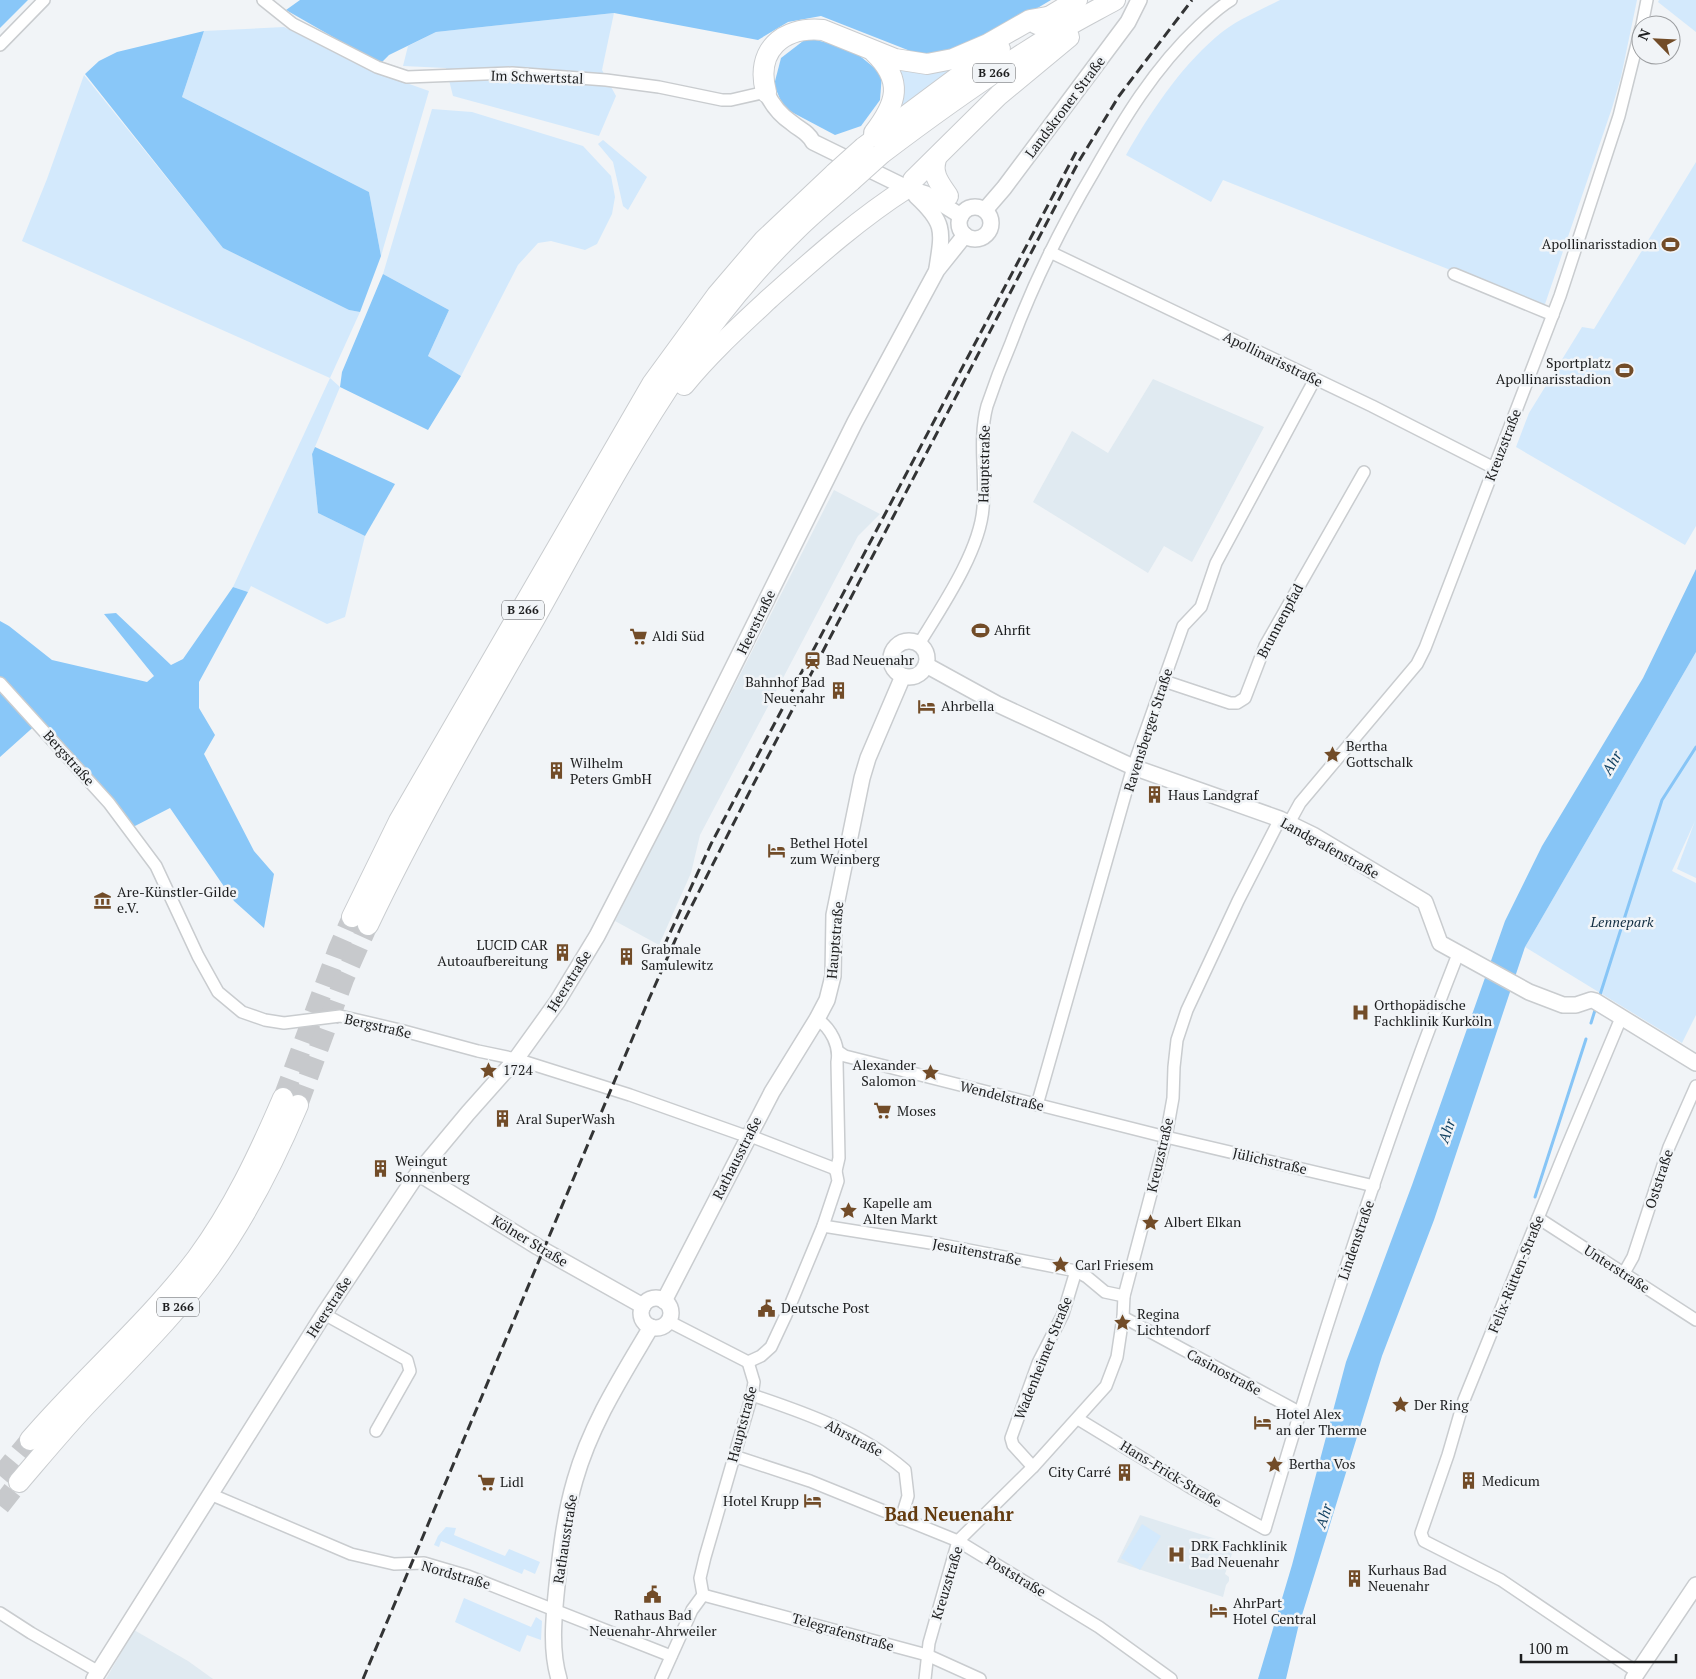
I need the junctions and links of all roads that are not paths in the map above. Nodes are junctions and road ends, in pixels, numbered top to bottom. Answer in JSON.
{"nodes":[{"id":1,"x":44,"y":0,"type":"edge"},
{"id":2,"x":262,"y":0,"type":"edge"},
{"id":3,"x":1077,"y":0,"type":"edge"},
{"id":4,"x":1114,"y":0,"type":"edge"},
{"id":5,"x":1139,"y":0,"type":"edge"},
{"id":6,"x":1231,"y":0,"type":"edge"},
{"id":7,"x":1647,"y":0,"type":"edge"},
{"id":8,"x":1644,"y":15,"type":"edge"},
{"id":9,"x":1047,"y":17,"type":"junction"},
{"id":10,"x":0,"y":45,"type":"edge"},
{"id":11,"x":872,"y":50,"type":"junction"},
{"id":12,"x":1632,"y":65,"type":"edge"},
{"id":13,"x":766,"y":92,"type":"junction"},
{"id":14,"x":872,"y":151,"type":"junction"},
{"id":15,"x":936,"y":159,"type":"junction"},
{"id":16,"x":843,"y":177,"type":"junction"},
{"id":17,"x":910,"y":184,"type":"junction"},
{"id":18,"x":948,"y":196,"type":"junction"},
{"id":19,"x":985,"y":210,"type":"junction"},
{"id":20,"x":964,"y":212,"type":"junction"},
{"id":21,"x":965,"y":236,"type":"junction"},
{"id":22,"x":1050,"y":252,"type":"junction"},
{"id":23,"x":937,"y":270,"type":"junction"},
{"id":24,"x":1454,"y":274,"type":"dead end"},
{"id":25,"x":1553,"y":315,"type":"junction"},
{"id":26,"x":1315,"y":379,"type":"junction"},
{"id":27,"x":639,"y":435,"type":"junction"},
{"id":28,"x":1494,"y":468,"type":"junction"},
{"id":29,"x":1364,"y":472,"type":"dead end"},
{"id":30,"x":918,"y":644,"type":"junction"},
{"id":31,"x":926,"y":665,"type":"junction"},
{"id":32,"x":903,"y":676,"type":"junction"},
{"id":33,"x":1164,"y":681,"type":"junction"},
{"id":34,"x":0,"y":683,"type":"edge"},
{"id":35,"x":1133,"y":767,"type":"junction"},
{"id":36,"x":1285,"y":821,"type":"junction"},
{"id":37,"x":1458,"y":954,"type":"junction"},
{"id":38,"x":1621,"y":1018,"type":"junction"},
{"id":39,"x":817,"y":1019,"type":"junction"},
{"id":40,"x":839,"y":1052,"type":"junction"},
{"id":41,"x":516,"y":1060,"type":"junction"},
{"id":42,"x":1696,"y":1063,"type":"edge"},
{"id":43,"x":1696,"y":1086,"type":"edge"},
{"id":44,"x":1037,"y":1105,"type":"junction"},
{"id":45,"x":749,"y":1136,"type":"junction"},
{"id":46,"x":1166,"y":1137,"type":"junction"},
{"id":47,"x":418,"y":1173,"type":"junction"},
{"id":48,"x":837,"y":1176,"type":"junction"},
{"id":49,"x":1374,"y":1186,"type":"junction"},
{"id":50,"x":1538,"y":1218,"type":"junction"},
{"id":51,"x":823,"y":1226,"type":"junction"},
{"id":52,"x":1076,"y":1271,"type":"junction"},
{"id":53,"x":1624,"y":1273,"type":"junction"},
{"id":54,"x":1124,"y":1296,"type":"junction"},
{"id":55,"x":664,"y":1300,"type":"junction"},
{"id":56,"x":643,"y":1306,"type":"junction"},
{"id":57,"x":324,"y":1314,"type":"junction"},
{"id":58,"x":1123,"y":1317,"type":"junction"},
{"id":59,"x":1696,"y":1320,"type":"edge"},
{"id":60,"x":668,"y":1321,"type":"junction"},
{"id":61,"x":650,"y":1327,"type":"junction"},
{"id":62,"x":748,"y":1362,"type":"junction"},
{"id":63,"x":752,"y":1395,"type":"junction"},
{"id":64,"x":1299,"y":1412,"type":"junction"},
{"id":65,"x":1078,"y":1419,"type":"junction"},
{"id":66,"x":376,"y":1431,"type":"dead end"},
{"id":67,"x":30,"y":1440,"type":"tunnel mouth"},
{"id":68,"x":734,"y":1456,"type":"junction"},
{"id":69,"x":1033,"y":1467,"type":"junction"},
{"id":70,"x":19,"y":1482,"type":"tunnel mouth"},
{"id":71,"x":210,"y":1494,"type":"junction"},
{"id":72,"x":901,"y":1519,"type":"junction"},
{"id":73,"x":1264,"y":1529,"type":"joint"},
{"id":74,"x":958,"y":1541,"type":"junction"},
{"id":75,"x":1696,"y":1585,"type":"edge"},
{"id":76,"x":704,"y":1594,"type":"junction"},
{"id":77,"x":554,"y":1611,"type":"junction"},
{"id":78,"x":0,"y":1613,"type":"edge"},
{"id":79,"x":927,"y":1655,"type":"junction"},
{"id":80,"x":671,"y":1656,"type":"junction"},
{"id":81,"x":96,"y":1675,"type":"edge"},
{"id":82,"x":1635,"y":1676,"type":"edge"},
{"id":83,"x":559,"y":1679,"type":"edge"},
{"id":84,"x":661,"y":1679,"type":"edge"},
{"id":85,"x":925,"y":1679,"type":"edge"},
{"id":86,"x":980,"y":1679,"type":"edge"},
{"id":87,"x":1171,"y":1679,"type":"edge"}],
"edges":[{"from":1,"to":10,"type":"street"},
{"from":2,"to":13,"type":"street","name":"Im Schwertstal"},
{"from":3,"to":9,"type":"highway","number":"B 266"},
{"from":4,"to":14,"type":"highway","number":"B 266"},
{"from":4,"to":15,"type":"highway","number":"B 266"},
{"from":5,"to":19,"type":"street","name":"Landskroner Straße"},
{"from":6,"to":22,"type":"street","name":"Hauptstraße"},
{"from":7,"to":8,"type":"street","name":"Kreuzstraße"},
{"from":9,"to":11,"type":"highway","number":"B 266"},
{"from":9,"to":14,"type":"highway","number":"B 266"},
{"from":11,"to":13,"type":"highway","number":"B 266"},
{"from":11,"to":14,"type":"highway","number":"B 266"},
{"from":12,"to":25,"type":"street","name":"Kreuzstraße"},
{"from":13,"to":17,"type":"street","number":"B 266"},
{"from":14,"to":16,"type":"highway","number":"B 266","bridge":true},
{"from":15,"to":17,"type":"highway","number":"B 266"},
{"from":15,"to":18,"type":"highway","number":"B 266"},
{"from":16,"to":27,"type":"highway","number":"B 266"},
{"from":16,"to":27,"type":"highway","number":"B 266"},
{"from":17,"to":18,"type":"street","number":"B 266"},
{"from":17,"to":20,"type":"street","number":"B 266"},
{"from":17,"to":23,"type":"street"},
{"from":17,"to":27,"type":"highway","number":"B 266"},
{"from":18,"to":20,"type":"street","number":"B 266"},
{"from":19,"to":20,"type":"street"},
{"from":19,"to":21,"type":"street"},
{"from":20,"to":21,"type":"street"},
{"from":21,"to":23,"type":"street","name":"Heerstraße"},
{"from":22,"to":26,"type":"street","name":"Apollinarisstraße"},
{"from":22,"to":30,"type":"street","name":"Hauptstraße"},
{"from":23,"to":41,"type":"street","name":"Heerstraße"},
{"from":24,"to":25,"type":"street"},
{"from":25,"to":28,"type":"street","name":"Kreuzstraße"},
{"from":26,"to":28,"type":"street","name":"Apollinarisstraße"},
{"from":26,"to":33,"type":"street","name":"Ravensberger Straße"},
{"from":28,"to":36,"type":"street","name":"Kreuzstraße"},
{"from":29,"to":33,"type":"street","name":"Brunnenpfad"},
{"from":30,"to":31,"type":"street"},
{"from":30,"to":32,"type":"street"},
{"from":31,"to":32,"type":"street"},
{"from":31,"to":35,"type":"street","name":"Landgrafenstraße"},
{"from":32,"to":39,"type":"street","name":"Hauptstraße"},
{"from":33,"to":35,"type":"street","name":"Ravensberger Straße"},
{"from":34,"to":41,"type":"street","name":"Bergstraße"},
{"from":35,"to":36,"type":"street","name":"Landgrafenstraße"},
{"from":35,"to":44,"type":"street","name":"Ravensberger Straße"},
{"from":36,"to":37,"type":"street","name":"Landgrafenstraße"},
{"from":36,"to":46,"type":"street","name":"Kreuzstraße"},
{"from":37,"to":38,"type":"street","name":"Landgrafenstraße"},
{"from":37,"to":49,"type":"street","name":"Lindenstraße"},
{"from":38,"to":42,"type":"street","name":"Landgrafenstraße"},
{"from":38,"to":50,"type":"street","name":"Felix-Rütten-Straße"},
{"from":39,"to":40,"type":"street"},
{"from":39,"to":45,"type":"street","name":"Rathausstraße"},
{"from":40,"to":44,"type":"street","name":"Wendelstraße"},
{"from":40,"to":48,"type":"street"},
{"from":41,"to":45,"type":"street","name":"Bergstraße"},
{"from":41,"to":47,"type":"street","name":"Heerstraße"},
{"from":43,"to":53,"type":"street","name":"Oststraße"},
{"from":44,"to":46,"type":"street","name":"Wendelstraße"},
{"from":45,"to":48,"type":"street","name":"Bergstraße"},
{"from":45,"to":55,"type":"street","name":"Rathausstraße"},
{"from":46,"to":49,"type":"street","name":"Jülichstraße"},
{"from":46,"to":54,"type":"street","name":"Kreuzstraße"},
{"from":47,"to":56,"type":"street","name":"Kölner Straße"},
{"from":47,"to":57,"type":"street","name":"Heerstraße"},
{"from":48,"to":51,"type":"street"},
{"from":49,"to":64,"type":"street","name":"Lindenstraße"},
{"from":50,"to":53,"type":"street","name":"Unterstraße"},
{"from":50,"to":82,"type":"street","name":"Felix-Rütten-Straße"},
{"from":51,"to":52,"type":"street","name":"Jesuitenstraße"},
{"from":51,"to":62,"type":"street"},
{"from":52,"to":54,"type":"street","name":"Jesuitenstraße"},
{"from":52,"to":69,"type":"street","name":"Wadenheimer Straße"},
{"from":53,"to":59,"type":"street","name":"Unterstraße"},
{"from":54,"to":58,"type":"street","name":"Kreuzstraße"},
{"from":55,"to":56,"type":"street"},
{"from":55,"to":60,"type":"street"},
{"from":56,"to":61,"type":"street"},
{"from":57,"to":66,"type":"street"},
{"from":57,"to":71,"type":"street","name":"Heerstraße"},
{"from":58,"to":64,"type":"street","name":"Casinostraße"},
{"from":58,"to":65,"type":"street","name":"Kreuzstraße"},
{"from":60,"to":61,"type":"street"},
{"from":60,"to":62,"type":"street"},
{"from":61,"to":77,"type":"street","name":"Rathausstraße"},
{"from":62,"to":63,"type":"street","name":"Hauptstraße"},
{"from":63,"to":68,"type":"street","name":"Hauptstraße"},
{"from":63,"to":72,"type":"street","name":"Ahrstraße"},
{"from":64,"to":73,"type":"street","name":"Lindenstraße"},
{"from":65,"to":69,"type":"street","name":"Kreuzstraße"},
{"from":65,"to":73,"type":"street","name":"Hans-Frick-Straße"},
{"from":67,"to":70,"type":"highway","number":"B 266"},
{"from":68,"to":72,"type":"street","name":"Poststraße"},
{"from":68,"to":76,"type":"street","name":"Hauptstraße"},
{"from":69,"to":74,"type":"street","name":"Kreuzstraße"},
{"from":71,"to":77,"type":"street","name":"Nordstraße"},
{"from":71,"to":81,"type":"street","name":"Heerstraße"},
{"from":72,"to":74,"type":"street","name":"Poststraße"},
{"from":74,"to":79,"type":"street","name":"Kreuzstraße"},
{"from":74,"to":87,"type":"street","name":"Poststraße"},
{"from":75,"to":82,"type":"street"},
{"from":76,"to":79,"type":"street","name":"Telegrafenstraße"},
{"from":76,"to":80,"type":"street"},
{"from":77,"to":80,"type":"street","name":"Nordstraße"},
{"from":77,"to":83,"type":"street","name":"Rathausstraße"},
{"from":78,"to":81,"type":"street"},
{"from":79,"to":85,"type":"street","name":"Kreuzstraße"},
{"from":79,"to":86,"type":"street","name":"Telegrafenstraße"},
{"from":80,"to":84,"type":"street"}]}
